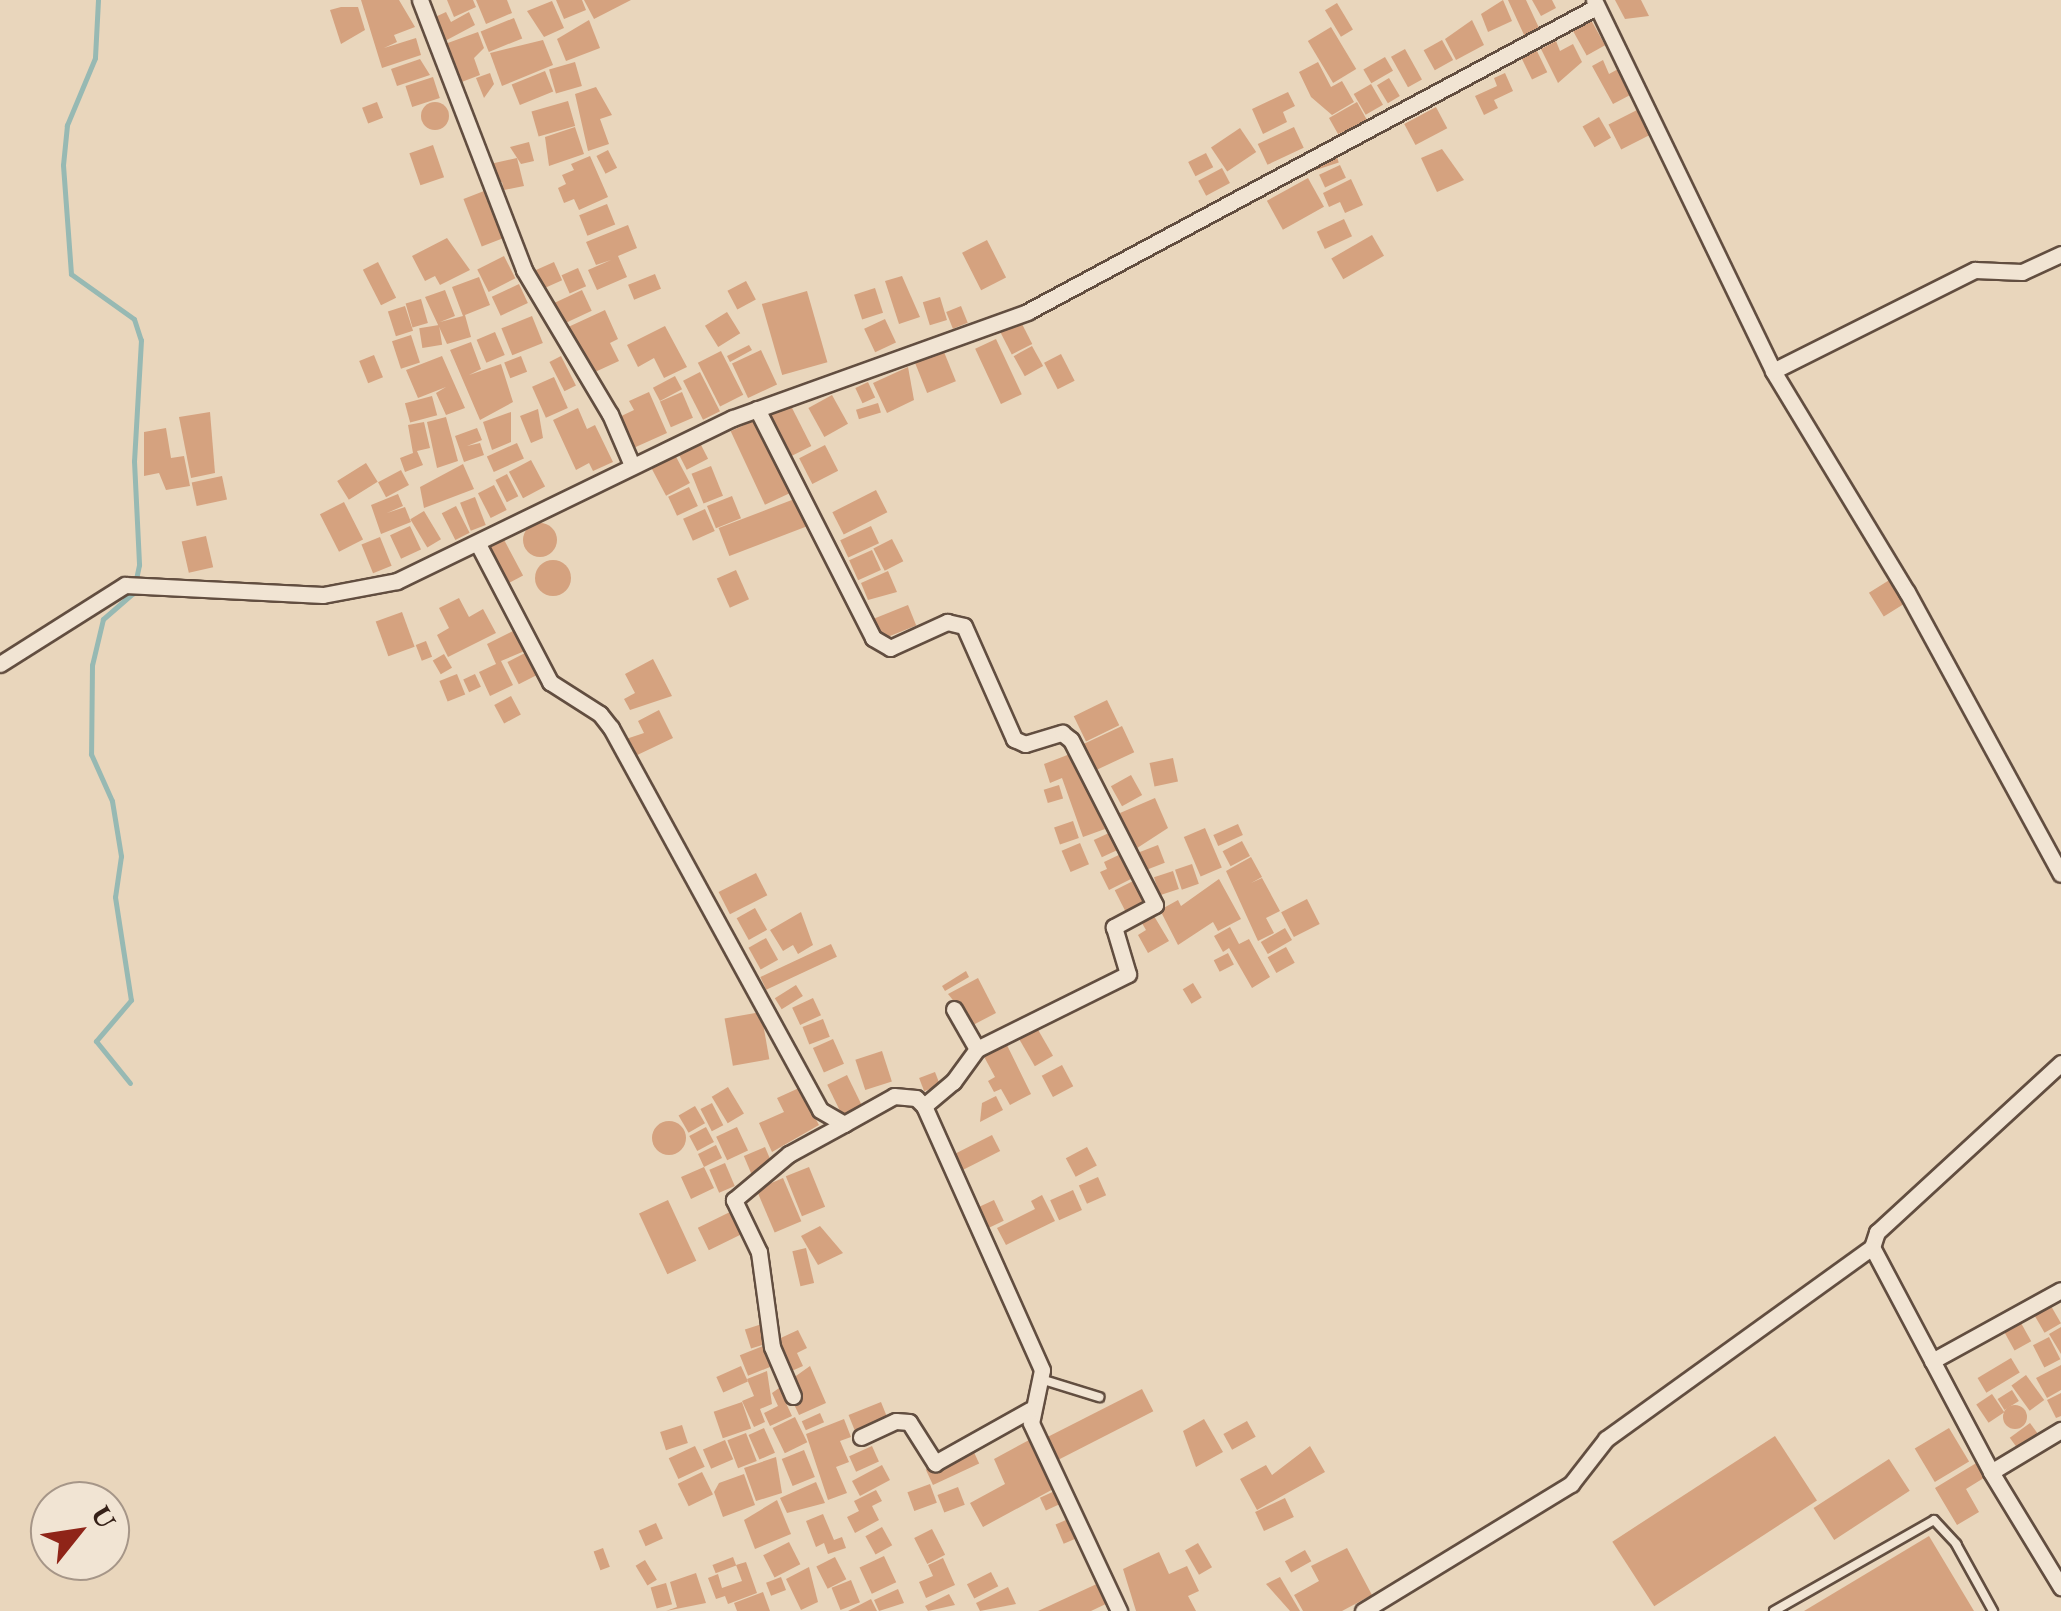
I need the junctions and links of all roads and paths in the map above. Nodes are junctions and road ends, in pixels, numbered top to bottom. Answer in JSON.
{"nodes":[{"id":1,"x":420,"y":0,"type":"edge"},
{"id":2,"x":1595,"y":4,"type":"edge"},
{"id":3,"x":2061,"y":254,"type":"edge"},
{"id":4,"x":1774,"y":371,"type":"junction"},
{"id":5,"x":757,"y":409,"type":"junction"},
{"id":6,"x":632,"y":465,"type":"junction"},
{"id":7,"x":478,"y":544,"type":"junction"},
{"id":8,"x":0,"y":664,"type":"edge"},
{"id":9,"x":2061,"y":874,"type":"edge"},
{"id":10,"x":954,"y":1010,"type":"dead end"},
{"id":11,"x":978,"y":1049,"type":"junction"},
{"id":12,"x":2061,"y":1063,"type":"edge"},
{"id":13,"x":924,"y":1106,"type":"junction"},
{"id":14,"x":844,"y":1124,"type":"junction"},
{"id":15,"x":1872,"y":1246,"type":"junction"},
{"id":16,"x":2061,"y":1290,"type":"edge"},
{"id":17,"x":1932,"y":1361,"type":"junction"},
{"id":18,"x":1044,"y":1380,"type":"junction"},
{"id":19,"x":793,"y":1396,"type":"dead end"},
{"id":20,"x":1099,"y":1397,"type":"dead end"},
{"id":21,"x":1030,"y":1410,"type":"junction"},
{"id":22,"x":2061,"y":1430,"type":"edge"},
{"id":23,"x":861,"y":1437,"type":"dead end"},
{"id":24,"x":1991,"y":1472,"type":"junction"},
{"id":25,"x":2061,"y":1588,"type":"edge"},
{"id":26,"x":1118,"y":1611,"type":"edge"},
{"id":27,"x":1363,"y":1611,"type":"edge"},
{"id":28,"x":1774,"y":1611,"type":"edge"},
{"id":29,"x":1993,"y":1611,"type":"edge"}],
"edges":[{"from":1,"to":6,"type":"street"},
{"from":2,"to":4,"type":"street"},
{"from":2,"to":5,"type":"street"},
{"from":3,"to":4,"type":"street"},
{"from":4,"to":9,"type":"street"},
{"from":5,"to":6,"type":"street"},
{"from":5,"to":11,"type":"street"},
{"from":6,"to":7,"type":"street"},
{"from":7,"to":8,"type":"street"},
{"from":7,"to":14,"type":"street"},
{"from":10,"to":11,"type":"street"},
{"from":11,"to":13,"type":"street"},
{"from":12,"to":15,"type":"street"},
{"from":13,"to":14,"type":"street"},
{"from":13,"to":18,"type":"street"},
{"from":14,"to":19,"type":"street"},
{"from":15,"to":17,"type":"street"},
{"from":15,"to":27,"type":"street"},
{"from":16,"to":17,"type":"street"},
{"from":17,"to":24,"type":"street"},
{"from":18,"to":20,"type":"lane"},
{"from":18,"to":21,"type":"street"},
{"from":21,"to":23,"type":"street"},
{"from":21,"to":26,"type":"street"},
{"from":22,"to":24,"type":"street"},
{"from":24,"to":25,"type":"street"},
{"from":28,"to":29,"type":"lane"}]}
